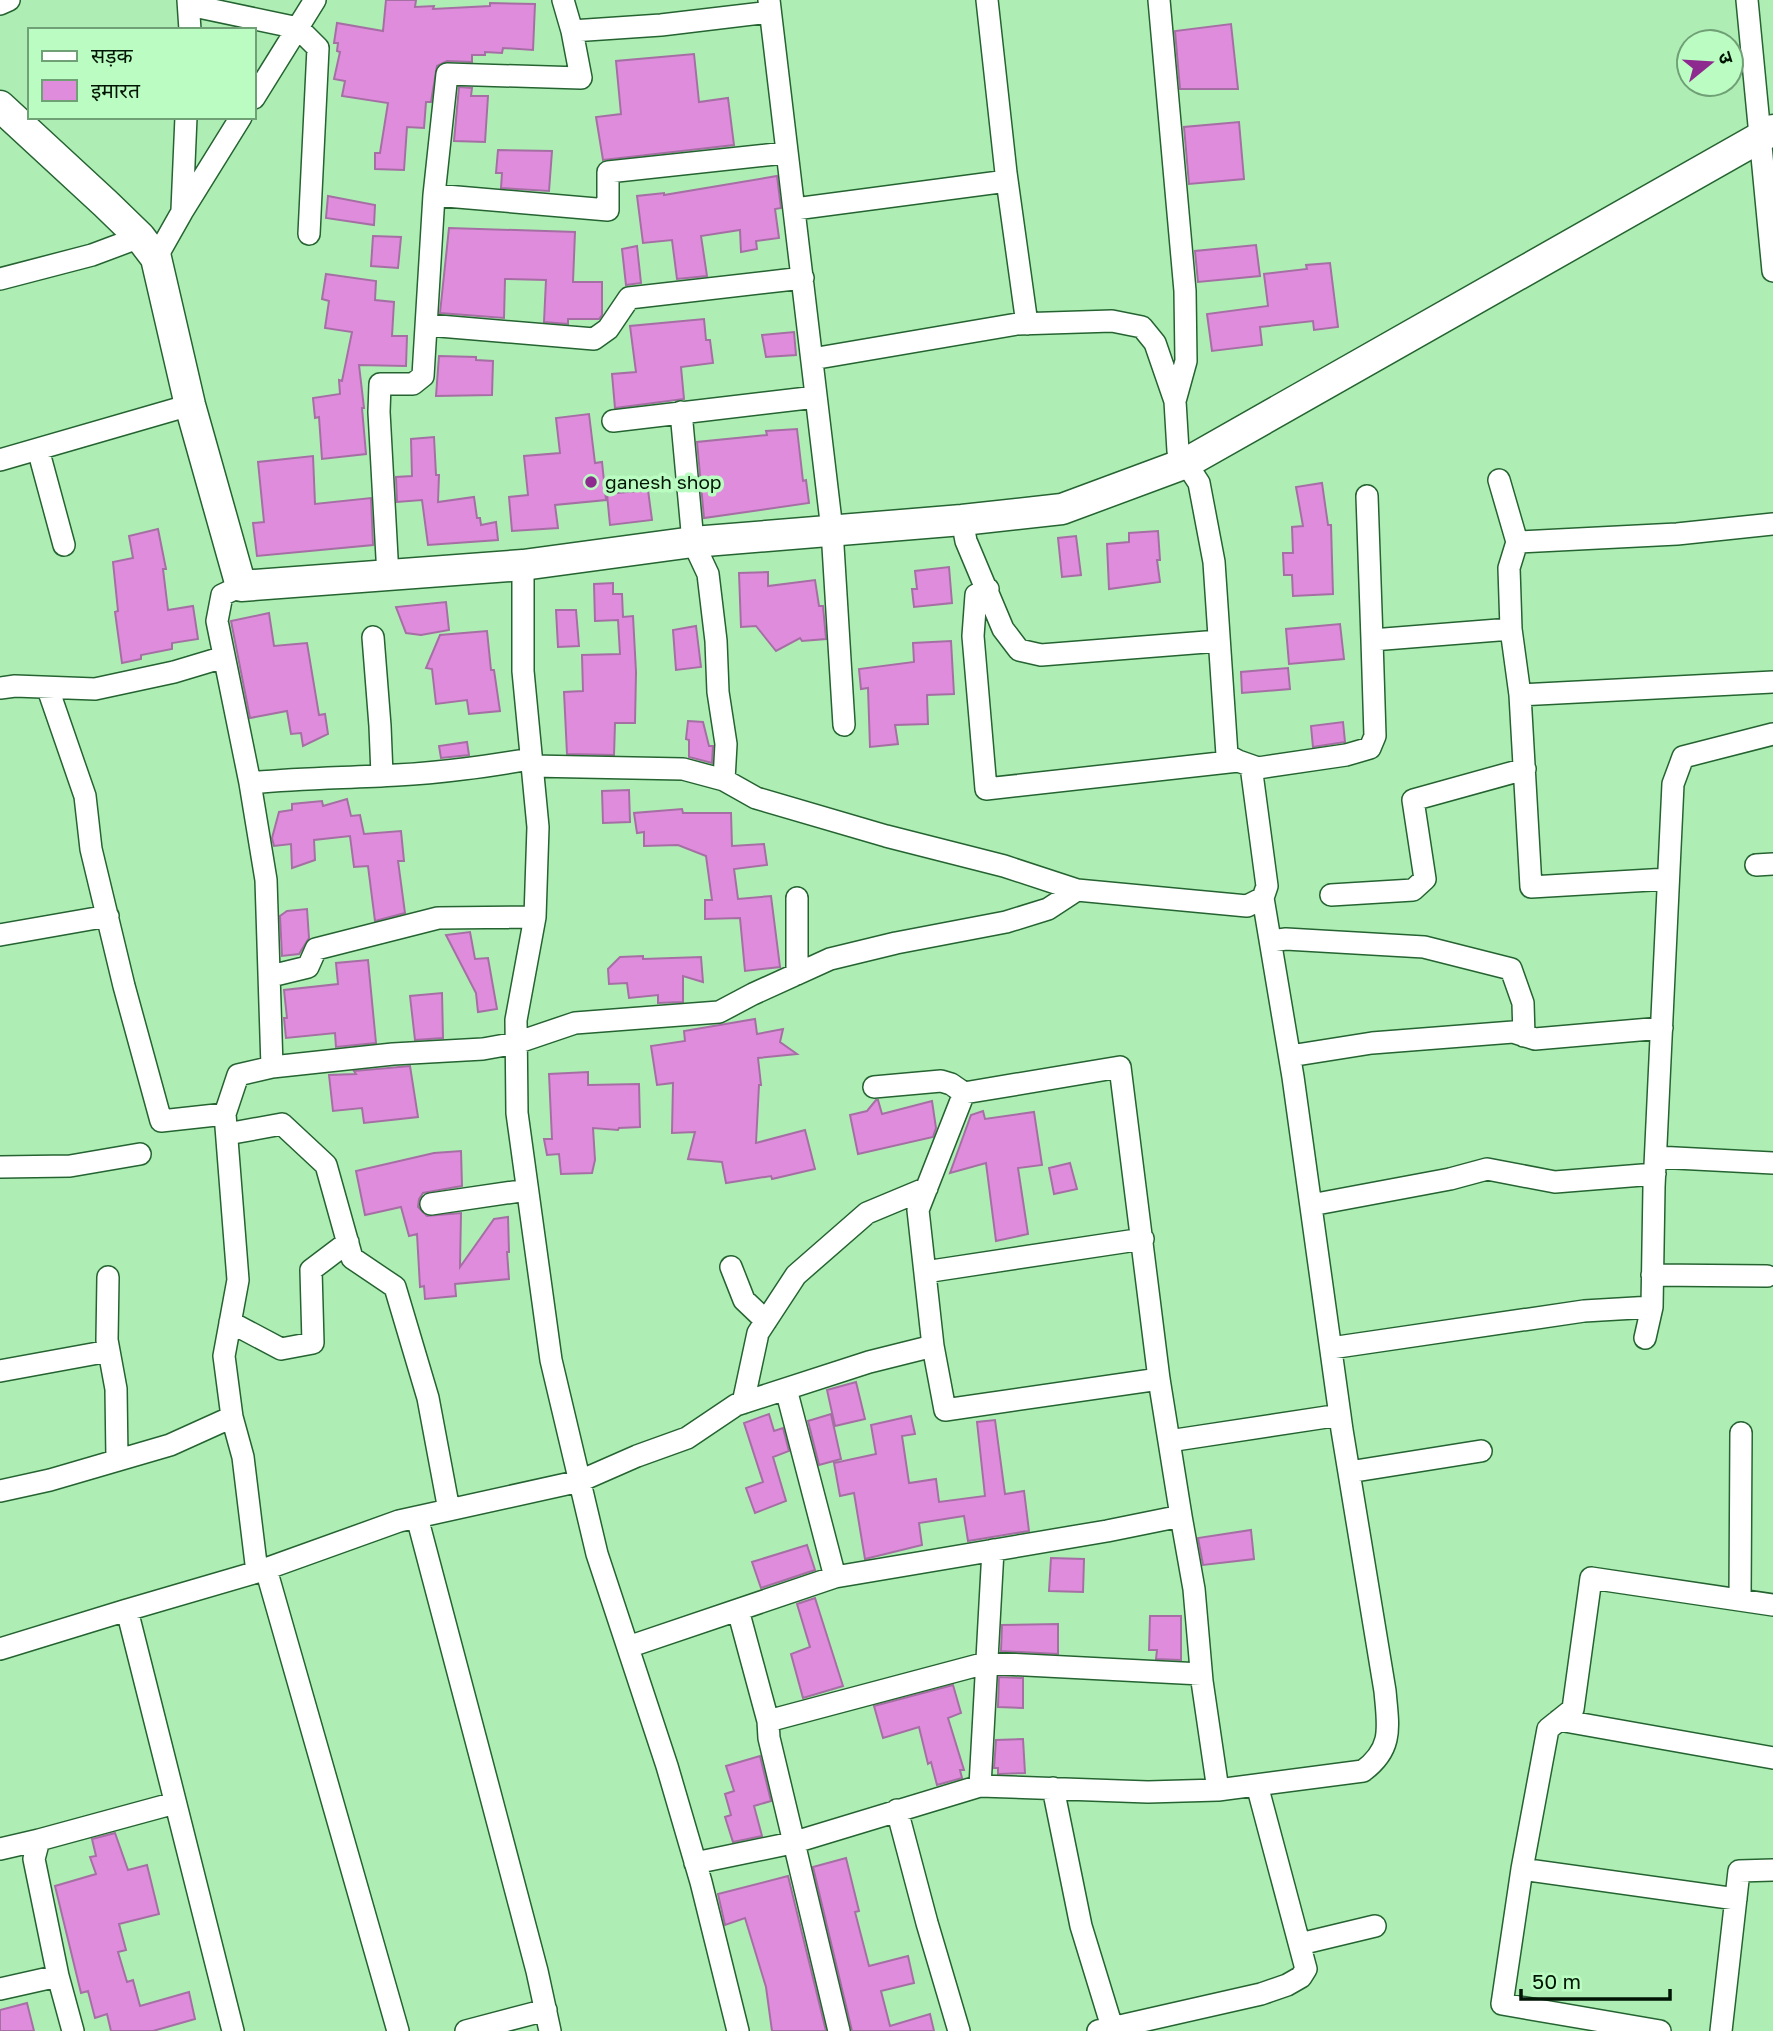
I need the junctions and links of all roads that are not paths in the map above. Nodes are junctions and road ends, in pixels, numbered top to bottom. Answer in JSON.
{"nodes":[{"id":1,"x":9,"y":0,"type":"edge"},
{"id":2,"x":315,"y":0,"type":"edge"},
{"id":3,"x":563,"y":0,"type":"edge"},
{"id":4,"x":987,"y":0,"type":"edge"},
{"id":5,"x":1159,"y":0,"type":"edge"},
{"id":6,"x":1747,"y":0,"type":"edge"},
{"id":7,"x":188,"y":3,"type":"edge"},
{"id":8,"x":0,"y":4,"type":"edge"},
{"id":9,"x":769,"y":6,"type":"edge"},
{"id":10,"x":298,"y":27,"type":"junction"},
{"id":11,"x":190,"y":28,"type":"edge"},
{"id":12,"x":572,"y":31,"type":"junction"},
{"id":13,"x":256,"y":95,"type":"edge"},
{"id":14,"x":0,"y":106,"type":"edge"},
{"id":15,"x":186,"y":119,"type":"edge"},
{"id":16,"x":240,"y":119,"type":"edge"},
{"id":17,"x":1767,"y":134,"type":"edge"},
{"id":18,"x":785,"y":153,"type":"junction"},
{"id":19,"x":1007,"y":181,"type":"junction"},
{"id":20,"x":434,"y":195,"type":"junction"},
{"id":21,"x":795,"y":209,"type":"junction"},
{"id":22,"x":182,"y":212,"type":"junction"},
{"id":23,"x":309,"y":234,"type":"dead end"},
{"id":24,"x":148,"y":248,"type":"junction"},
{"id":25,"x":1773,"y":264,"type":"edge"},
{"id":26,"x":1773,"y":271,"type":"edge"},
{"id":27,"x":803,"y":278,"type":"junction"},
{"id":28,"x":0,"y":279,"type":"edge"},
{"id":29,"x":1027,"y":324,"type":"junction"},
{"id":30,"x":426,"y":325,"type":"junction"},
{"id":31,"x":812,"y":359,"type":"junction"},
{"id":32,"x":816,"y":397,"type":"junction"},
{"id":33,"x":1175,"y":401,"type":"junction"},
{"id":34,"x":190,"y":405,"type":"junction"},
{"id":35,"x":681,"y":412,"type":"junction"},
{"id":36,"x":613,"y":421,"type":"dead end"},
{"id":37,"x":38,"y":449,"type":"junction"},
{"id":38,"x":0,"y":460,"type":"edge"},
{"id":39,"x":1186,"y":463,"type":"junction"},
{"id":40,"x":1499,"y":480,"type":"dead end"},
{"id":41,"x":1367,"y":496,"type":"dead end"},
{"id":42,"x":962,"y":520,"type":"junction"},
{"id":43,"x":1773,"y":524,"type":"edge"},
{"id":44,"x":832,"y":530,"type":"junction"},
{"id":45,"x":693,"y":542,"type":"junction"},
{"id":46,"x":1517,"y":542,"type":"junction"},
{"id":47,"x":64,"y":545,"type":"dead end"},
{"id":48,"x":523,"y":565,"type":"junction"},
{"id":49,"x":388,"y":576,"type":"junction"},
{"id":50,"x":241,"y":586,"type":"junction"},
{"id":51,"x":988,"y":589,"type":"junction"},
{"id":52,"x":1511,"y":629,"type":"junction"},
{"id":53,"x":373,"y":637,"type":"dead end"},
{"id":54,"x":1372,"y":640,"type":"junction"},
{"id":55,"x":1219,"y":641,"type":"junction"},
{"id":56,"x":224,"y":657,"type":"junction"},
{"id":57,"x":1773,"y":682,"type":"edge"},
{"id":58,"x":0,"y":688,"type":"edge"},
{"id":59,"x":48,"y":688,"type":"junction"},
{"id":60,"x":1520,"y":695,"type":"junction"},
{"id":61,"x":844,"y":724,"type":"dead end"},
{"id":62,"x":1773,"y":734,"type":"edge"},
{"id":63,"x":532,"y":762,"type":"junction"},
{"id":64,"x":1244,"y":764,"type":"junction"},
{"id":65,"x":1525,"y":769,"type":"junction"},
{"id":66,"x":382,"y":775,"type":"junction"},
{"id":67,"x":724,"y":780,"type":"junction"},
{"id":68,"x":250,"y":783,"type":"junction"},
{"id":69,"x":1668,"y":879,"type":"junction"},
{"id":70,"x":1077,"y":890,"type":"junction"},
{"id":71,"x":1331,"y":895,"type":"dead end"},
{"id":72,"x":797,"y":898,"type":"dead end"},
{"id":73,"x":1263,"y":898,"type":"junction"},
{"id":74,"x":108,"y":916,"type":"junction"},
{"id":75,"x":535,"y":917,"type":"junction"},
{"id":76,"x":0,"y":935,"type":"edge"},
{"id":77,"x":1270,"y":941,"type":"junction"},
{"id":78,"x":797,"y":974,"type":"junction"},
{"id":79,"x":271,"y":976,"type":"junction"},
{"id":80,"x":1662,"y":1028,"type":"junction"},
{"id":81,"x":1524,"y":1036,"type":"junction"},
{"id":82,"x":516,"y":1043,"type":"junction"},
{"id":83,"x":1290,"y":1056,"type":"junction"},
{"id":84,"x":272,"y":1067,"type":"junction"},
{"id":85,"x":874,"y":1087,"type":"dead end"},
{"id":86,"x":964,"y":1093,"type":"junction"},
{"id":87,"x":226,"y":1124,"type":"junction"},
{"id":88,"x":140,"y":1154,"type":"dead end"},
{"id":89,"x":1773,"y":1163,"type":"edge"},
{"id":90,"x":1655,"y":1166,"type":"junction"},
{"id":91,"x":0,"y":1167,"type":"edge"},
{"id":92,"x":927,"y":1188,"type":"junction"},
{"id":93,"x":527,"y":1190,"type":"junction"},
{"id":94,"x":431,"y":1204,"type":"dead end"},
{"id":95,"x":1311,"y":1205,"type":"junction"},
{"id":96,"x":1143,"y":1239,"type":"junction"},
{"id":97,"x":348,"y":1242,"type":"junction"},
{"id":98,"x":731,"y":1267,"type":"dead end"},
{"id":99,"x":925,"y":1272,"type":"junction"},
{"id":100,"x":1652,"y":1275,"type":"junction"},
{"id":101,"x":1768,"y":1276,"type":"dead end"},
{"id":102,"x":108,"y":1277,"type":"dead end"},
{"id":103,"x":1652,"y":1307,"type":"junction"},
{"id":104,"x":766,"y":1321,"type":"junction"},
{"id":105,"x":230,"y":1322,"type":"junction"},
{"id":106,"x":1645,"y":1338,"type":"dead end"},
{"id":107,"x":933,"y":1346,"type":"junction"},
{"id":108,"x":1331,"y":1348,"type":"junction"},
{"id":109,"x":109,"y":1351,"type":"junction"},
{"id":110,"x":0,"y":1371,"type":"edge"},
{"id":111,"x":1159,"y":1378,"type":"junction"},
{"id":112,"x":786,"y":1389,"type":"junction"},
{"id":113,"x":743,"y":1403,"type":"junction"},
{"id":114,"x":1340,"y":1415,"type":"junction"},
{"id":115,"x":232,"y":1417,"type":"junction"},
{"id":116,"x":1741,"y":1433,"type":"dead end"},
{"id":117,"x":1170,"y":1441,"type":"junction"},
{"id":118,"x":1480,"y":1451,"type":"dead end"},
{"id":119,"x":117,"y":1459,"type":"junction"},
{"id":120,"x":1349,"y":1472,"type":"junction"},
{"id":121,"x":580,"y":1481,"type":"junction"},
{"id":122,"x":0,"y":1491,"type":"edge"},
{"id":123,"x":449,"y":1510,"type":"junction"},
{"id":124,"x":1181,"y":1516,"type":"junction"},
{"id":125,"x":416,"y":1517,"type":"junction"},
{"id":126,"x":993,"y":1550,"type":"junction"},
{"id":127,"x":262,"y":1571,"type":"junction"},
{"id":128,"x":835,"y":1577,"type":"junction"},
{"id":129,"x":1740,"y":1600,"type":"junction"},
{"id":130,"x":1773,"y":1605,"type":"edge"},
{"id":131,"x":127,"y":1610,"type":"junction"},
{"id":132,"x":738,"y":1610,"type":"junction"},
{"id":133,"x":628,"y":1647,"type":"junction"},
{"id":134,"x":0,"y":1649,"type":"edge"},
{"id":135,"x":986,"y":1663,"type":"junction"},
{"id":136,"x":1201,"y":1674,"type":"junction"},
{"id":137,"x":1559,"y":1720,"type":"junction"},
{"id":138,"x":768,"y":1721,"type":"junction"},
{"id":139,"x":1773,"y":1758,"type":"edge"},
{"id":140,"x":1257,"y":1785,"type":"junction"},
{"id":141,"x":980,"y":1786,"type":"junction"},
{"id":142,"x":1054,"y":1788,"type":"junction"},
{"id":143,"x":1218,"y":1790,"type":"junction"},
{"id":144,"x":175,"y":1803,"type":"junction"},
{"id":145,"x":897,"y":1811,"type":"junction"},
{"id":146,"x":39,"y":1840,"type":"junction"},
{"id":147,"x":792,"y":1843,"type":"junction"},
{"id":148,"x":0,"y":1849,"type":"edge"},
{"id":149,"x":695,"y":1863,"type":"junction"},
{"id":150,"x":1522,"y":1869,"type":"junction"},
{"id":151,"x":1773,"y":1870,"type":"edge"},
{"id":152,"x":1735,"y":1899,"type":"junction"},
{"id":153,"x":1375,"y":1926,"type":"dead end"},
{"id":154,"x":1300,"y":1944,"type":"junction"},
{"id":155,"x":58,"y":1976,"type":"junction"},
{"id":156,"x":0,"y":1989,"type":"edge"},
{"id":157,"x":546,"y":2010,"type":"junction"},
{"id":158,"x":1582,"y":2024,"type":"edge"},
{"id":159,"x":1105,"y":2029,"type":"edge"},
{"id":160,"x":73,"y":2031,"type":"edge"},
{"id":161,"x":233,"y":2031,"type":"edge"},
{"id":162,"x":398,"y":2031,"type":"edge"},
{"id":163,"x":466,"y":2031,"type":"edge"},
{"id":164,"x":550,"y":2031,"type":"edge"},
{"id":165,"x":738,"y":2031,"type":"edge"},
{"id":166,"x":839,"y":2031,"type":"edge"},
{"id":167,"x":959,"y":2031,"type":"edge"},
{"id":168,"x":1660,"y":2031,"type":"edge"},
{"id":169,"x":1721,"y":2031,"type":"edge"}],
"edges":[{"from":1,"to":8,"type":"street"},
{"from":2,"to":10,"type":"street"},
{"from":3,"to":12,"type":"street"},
{"from":4,"to":19,"type":"street"},
{"from":5,"to":33,"type":"street"},
{"from":6,"to":17,"type":"street"},
{"from":7,"to":10,"type":"street"},
{"from":7,"to":11,"type":"street"},
{"from":9,"to":12,"type":"street"},
{"from":9,"to":18,"type":"street"},
{"from":10,"to":13,"type":"street"},
{"from":10,"to":23,"type":"street"},
{"from":12,"to":20,"type":"street"},
{"from":14,"to":24,"type":"street"},
{"from":15,"to":22,"type":"street"},
{"from":16,"to":22,"type":"street"},
{"from":17,"to":25,"type":"street"},
{"from":17,"to":39,"type":"street"},
{"from":18,"to":20,"type":"street"},
{"from":18,"to":21,"type":"street"},
{"from":19,"to":21,"type":"street"},
{"from":19,"to":29,"type":"street"},
{"from":20,"to":30,"type":"street"},
{"from":21,"to":27,"type":"street"},
{"from":22,"to":24,"type":"street"},
{"from":24,"to":28,"type":"street"},
{"from":24,"to":34,"type":"street"},
{"from":25,"to":26,"type":"street"},
{"from":27,"to":30,"type":"street"},
{"from":27,"to":31,"type":"street"},
{"from":29,"to":31,"type":"street"},
{"from":29,"to":33,"type":"street"},
{"from":30,"to":49,"type":"street"},
{"from":31,"to":32,"type":"street"},
{"from":32,"to":35,"type":"street"},
{"from":32,"to":44,"type":"street"},
{"from":33,"to":39,"type":"street"},
{"from":34,"to":37,"type":"street"},
{"from":34,"to":50,"type":"street"},
{"from":35,"to":36,"type":"street"},
{"from":35,"to":45,"type":"street"},
{"from":37,"to":38,"type":"street"},
{"from":37,"to":47,"type":"street"},
{"from":39,"to":42,"type":"street"},
{"from":39,"to":55,"type":"street"},
{"from":40,"to":46,"type":"street"},
{"from":41,"to":54,"type":"street"},
{"from":42,"to":44,"type":"street"},
{"from":42,"to":51,"type":"street"},
{"from":43,"to":46,"type":"street"},
{"from":44,"to":45,"type":"street"},
{"from":44,"to":61,"type":"street"},
{"from":45,"to":48,"type":"street"},
{"from":45,"to":67,"type":"street"},
{"from":46,"to":52,"type":"street"},
{"from":48,"to":49,"type":"street"},
{"from":48,"to":63,"type":"street"},
{"from":49,"to":50,"type":"street"},
{"from":50,"to":56,"type":"street"},
{"from":51,"to":55,"type":"street"},
{"from":51,"to":64,"type":"street"},
{"from":52,"to":54,"type":"street"},
{"from":52,"to":60,"type":"street"},
{"from":53,"to":66,"type":"street"},
{"from":54,"to":64,"type":"street"},
{"from":55,"to":64,"type":"street"},
{"from":56,"to":59,"type":"street"},
{"from":56,"to":68,"type":"street"},
{"from":57,"to":60,"type":"street"},
{"from":58,"to":59,"type":"street"},
{"from":59,"to":74,"type":"street"},
{"from":60,"to":65,"type":"street"},
{"from":62,"to":69,"type":"street"},
{"from":63,"to":66,"type":"street"},
{"from":63,"to":67,"type":"street"},
{"from":63,"to":75,"type":"street"},
{"from":64,"to":73,"type":"street"},
{"from":65,"to":69,"type":"street"},
{"from":65,"to":71,"type":"street"},
{"from":66,"to":68,"type":"street"},
{"from":67,"to":70,"type":"street"},
{"from":68,"to":79,"type":"street"},
{"from":69,"to":80,"type":"street"},
{"from":70,"to":73,"type":"street"},
{"from":70,"to":78,"type":"street"},
{"from":72,"to":78,"type":"street"},
{"from":73,"to":77,"type":"street"},
{"from":74,"to":76,"type":"street"},
{"from":74,"to":87,"type":"street"},
{"from":75,"to":79,"type":"street"},
{"from":75,"to":82,"type":"street"},
{"from":77,"to":81,"type":"street"},
{"from":77,"to":83,"type":"street"},
{"from":78,"to":82,"type":"street"},
{"from":79,"to":84,"type":"street"},
{"from":80,"to":81,"type":"street"},
{"from":80,"to":90,"type":"street"},
{"from":81,"to":83,"type":"street"},
{"from":82,"to":84,"type":"street"},
{"from":82,"to":93,"type":"street"},
{"from":83,"to":95,"type":"street"},
{"from":84,"to":87,"type":"street"},
{"from":85,"to":86,"type":"street"},
{"from":86,"to":92,"type":"street"},
{"from":86,"to":96,"type":"street"},
{"from":87,"to":97,"type":"street"},
{"from":87,"to":105,"type":"street"},
{"from":88,"to":91,"type":"street"},
{"from":89,"to":90,"type":"street"},
{"from":90,"to":95,"type":"street"},
{"from":90,"to":100,"type":"street"},
{"from":92,"to":99,"type":"street"},
{"from":92,"to":104,"type":"street"},
{"from":93,"to":94,"type":"street"},
{"from":93,"to":121,"type":"street"},
{"from":95,"to":108,"type":"street"},
{"from":96,"to":99,"type":"street"},
{"from":96,"to":111,"type":"street"},
{"from":97,"to":105,"type":"street"},
{"from":97,"to":123,"type":"street"},
{"from":98,"to":104,"type":"street"},
{"from":99,"to":107,"type":"street"},
{"from":100,"to":101,"type":"street"},
{"from":100,"to":103,"type":"street"},
{"from":102,"to":109,"type":"street"},
{"from":103,"to":106,"type":"street"},
{"from":103,"to":108,"type":"street"},
{"from":104,"to":113,"type":"street"},
{"from":105,"to":115,"type":"street"},
{"from":107,"to":111,"type":"street"},
{"from":107,"to":112,"type":"street"},
{"from":108,"to":114,"type":"street"},
{"from":109,"to":110,"type":"street"},
{"from":109,"to":119,"type":"street"},
{"from":111,"to":117,"type":"street"},
{"from":112,"to":113,"type":"street"},
{"from":112,"to":128,"type":"street"},
{"from":113,"to":121,"type":"street"},
{"from":114,"to":117,"type":"street"},
{"from":114,"to":120,"type":"street"},
{"from":115,"to":119,"type":"street"},
{"from":115,"to":127,"type":"street"},
{"from":116,"to":129,"type":"street"},
{"from":117,"to":124,"type":"street"},
{"from":118,"to":120,"type":"street"},
{"from":119,"to":122,"type":"street"},
{"from":120,"to":140,"type":"street"},
{"from":121,"to":123,"type":"street"},
{"from":121,"to":133,"type":"street"},
{"from":123,"to":125,"type":"street"},
{"from":124,"to":126,"type":"street"},
{"from":124,"to":136,"type":"street"},
{"from":125,"to":127,"type":"street"},
{"from":125,"to":157,"type":"street"},
{"from":126,"to":128,"type":"street"},
{"from":126,"to":135,"type":"street"},
{"from":127,"to":131,"type":"street"},
{"from":127,"to":162,"type":"street"},
{"from":128,"to":132,"type":"street"},
{"from":129,"to":130,"type":"street"},
{"from":129,"to":137,"type":"street"},
{"from":131,"to":134,"type":"street"},
{"from":131,"to":144,"type":"street"},
{"from":132,"to":133,"type":"street"},
{"from":132,"to":138,"type":"street"},
{"from":133,"to":149,"type":"street"},
{"from":135,"to":136,"type":"street"},
{"from":135,"to":138,"type":"street"},
{"from":135,"to":141,"type":"street"},
{"from":136,"to":143,"type":"street"},
{"from":137,"to":139,"type":"street"},
{"from":137,"to":150,"type":"street"},
{"from":138,"to":147,"type":"street"},
{"from":140,"to":143,"type":"street"},
{"from":140,"to":154,"type":"street"},
{"from":141,"to":142,"type":"street"},
{"from":141,"to":145,"type":"street"},
{"from":142,"to":143,"type":"street"},
{"from":142,"to":159,"type":"street"},
{"from":144,"to":146,"type":"street"},
{"from":144,"to":161,"type":"street"},
{"from":145,"to":147,"type":"street"},
{"from":145,"to":167,"type":"street"},
{"from":146,"to":148,"type":"street"},
{"from":146,"to":155,"type":"street"},
{"from":147,"to":149,"type":"street"},
{"from":147,"to":166,"type":"street"},
{"from":149,"to":165,"type":"street"},
{"from":150,"to":152,"type":"street"},
{"from":150,"to":158,"type":"street"},
{"from":151,"to":152,"type":"street"},
{"from":152,"to":169,"type":"street"},
{"from":153,"to":154,"type":"street"},
{"from":154,"to":159,"type":"street"},
{"from":155,"to":156,"type":"street"},
{"from":155,"to":160,"type":"street"},
{"from":157,"to":163,"type":"street"},
{"from":157,"to":164,"type":"street"},
{"from":158,"to":168,"type":"street"}]}
